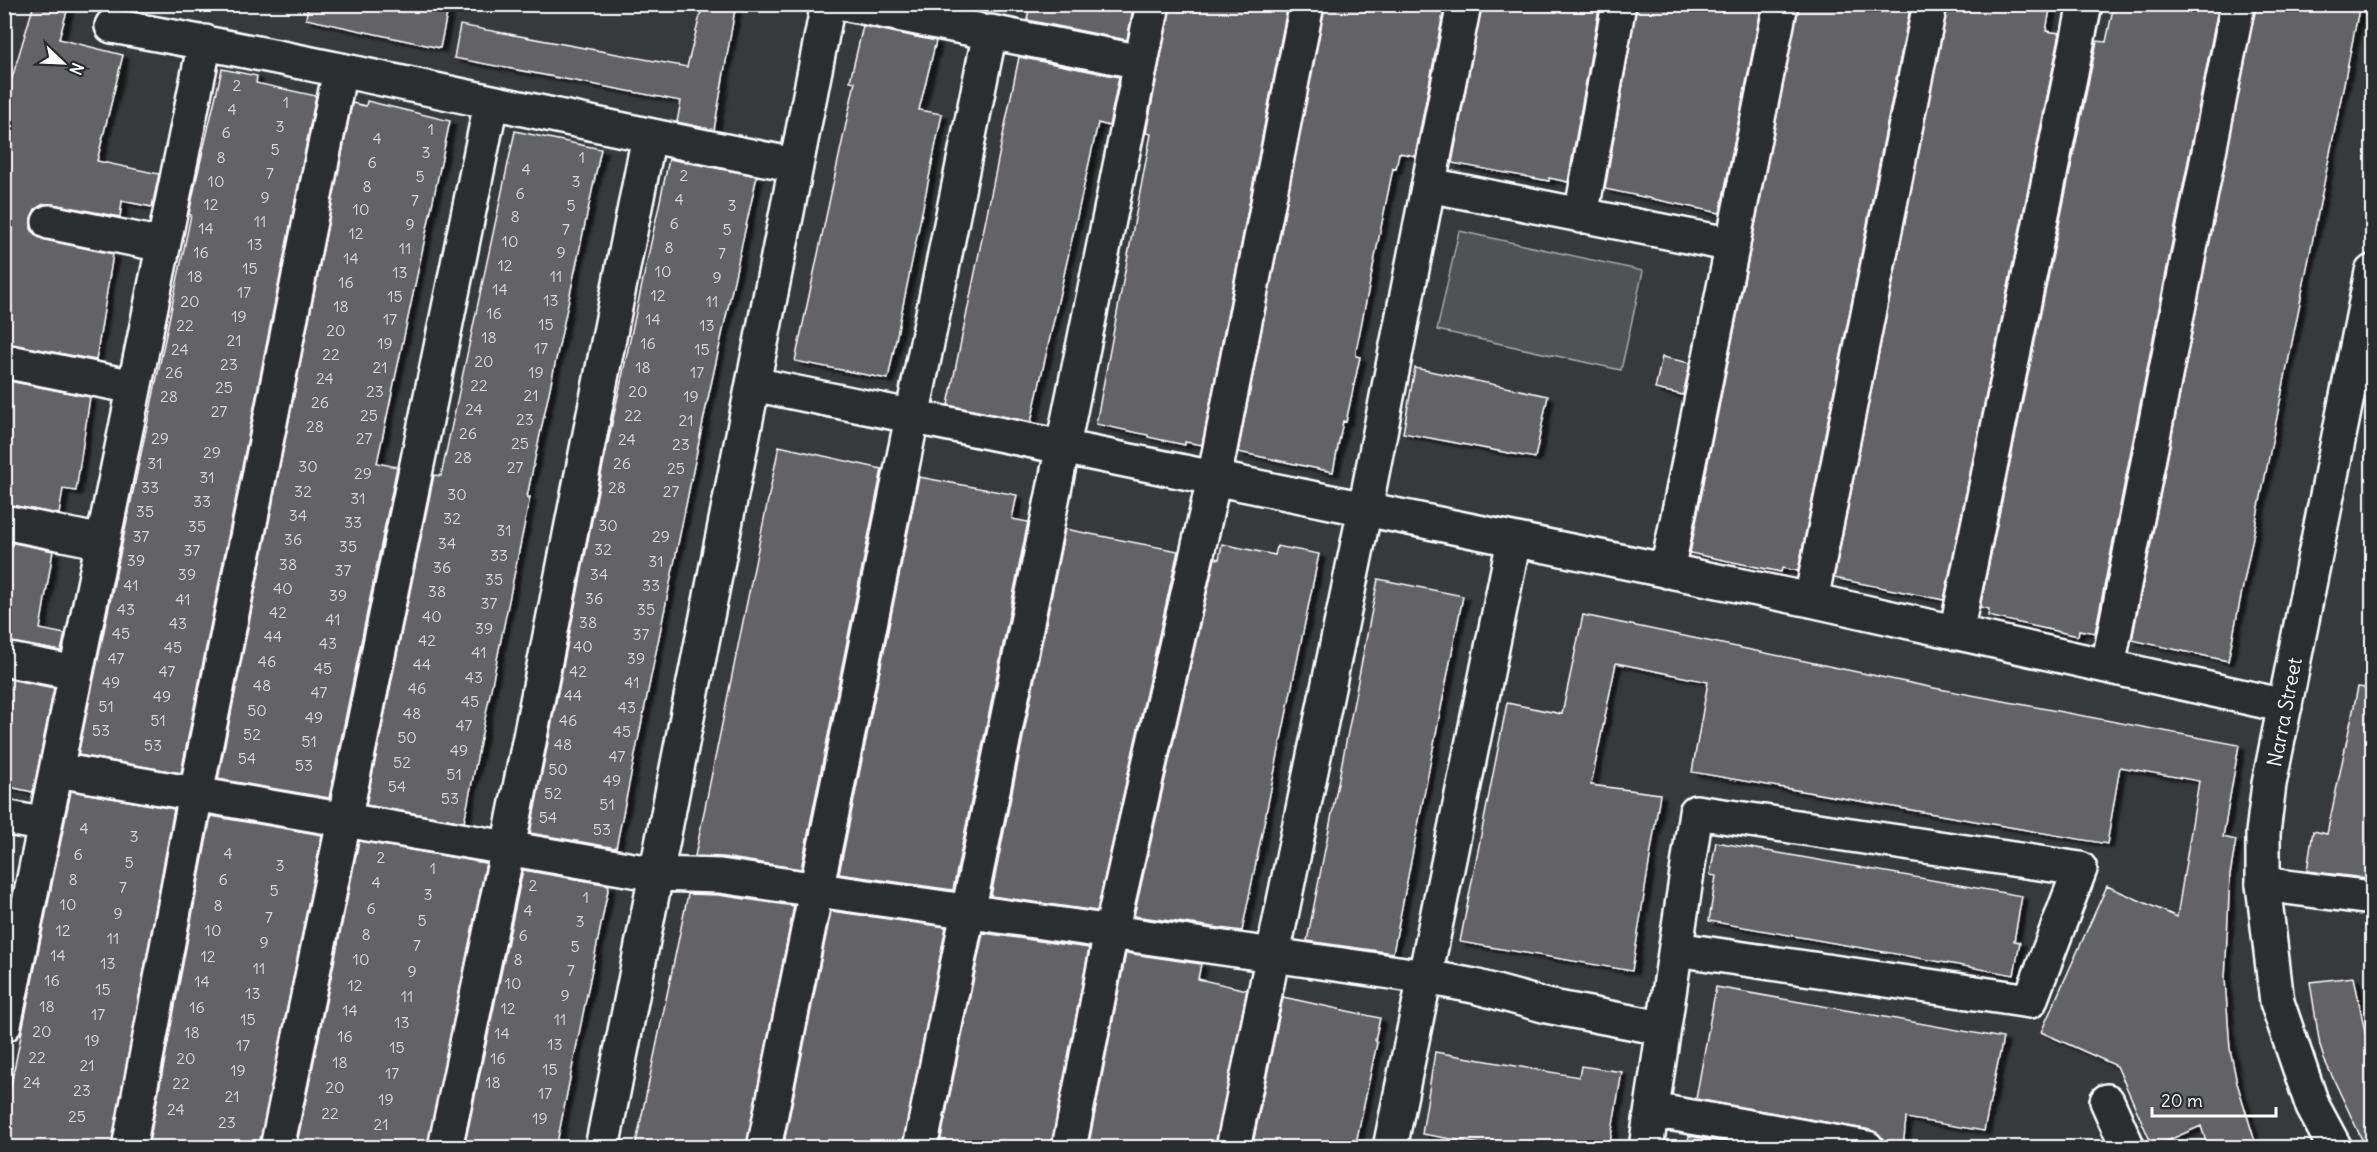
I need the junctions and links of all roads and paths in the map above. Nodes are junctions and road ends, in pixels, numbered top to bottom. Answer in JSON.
{"nodes":[{"id":1,"x":828,"y":4,"type":"edge"},
{"id":2,"x":848,"y":4,"type":"edge"},
{"id":3,"x":1153,"y":4,"type":"edge"},
{"id":4,"x":1307,"y":4,"type":"edge"},
{"id":5,"x":1464,"y":4,"type":"edge"},
{"id":6,"x":1619,"y":4,"type":"edge"},
{"id":7,"x":1781,"y":4,"type":"edge"},
{"id":8,"x":1930,"y":4,"type":"edge"},
{"id":9,"x":2085,"y":4,"type":"edge"},
{"id":10,"x":2238,"y":4,"type":"edge"},
{"id":11,"x":112,"y":26,"type":"dead end"},
{"id":12,"x":977,"y":30,"type":"dead end"},
{"id":13,"x":205,"y":42,"type":"junction"},
{"id":14,"x":1141,"y":62,"type":"junction"},
{"id":15,"x":340,"y":70,"type":"junction"},
{"id":16,"x":491,"y":103,"type":"junction"},
{"id":17,"x":649,"y":136,"type":"junction"},
{"id":18,"x":796,"y":165,"type":"junction"},
{"id":19,"x":1428,"y":185,"type":"junction"},
{"id":20,"x":1581,"y":216,"type":"junction"},
{"id":21,"x":48,"y":222,"type":"dead end"},
{"id":22,"x":163,"y":245,"type":"junction"},
{"id":23,"x":1732,"y":245,"type":"junction"},
{"id":24,"x":2373,"y":272,"type":"edge"},
{"id":25,"x":4,"y":361,"type":"edge"},
{"id":26,"x":753,"y":384,"type":"junction"},
{"id":27,"x":134,"y":387,"type":"junction"},
{"id":28,"x":913,"y":417,"type":"junction"},
{"id":29,"x":1063,"y":448,"type":"junction"},
{"id":30,"x":1214,"y":478,"type":"junction"},
{"id":31,"x":1365,"y":509,"type":"junction"},
{"id":32,"x":4,"y":522,"type":"edge"},
{"id":33,"x":1514,"y":540,"type":"junction"},
{"id":34,"x":103,"y":542,"type":"junction"},
{"id":35,"x":1666,"y":571,"type":"junction"},
{"id":36,"x":1811,"y":600,"type":"junction"},
{"id":37,"x":1956,"y":633,"type":"junction"},
{"id":38,"x":4,"y":659,"type":"edge"},
{"id":39,"x":2108,"y":666,"type":"junction"},
{"id":40,"x":76,"y":673,"type":"junction"},
{"id":41,"x":2285,"y":706,"type":"junction"},
{"id":42,"x":57,"y":770,"type":"junction"},
{"id":43,"x":196,"y":794,"type":"junction"},
{"id":44,"x":4,"y":817,"type":"edge"},
{"id":45,"x":344,"y":820,"type":"junction"},
{"id":46,"x":45,"y":825,"type":"junction"},
{"id":47,"x":508,"y":848,"type":"junction"},
{"id":48,"x":656,"y":874,"type":"junction"},
{"id":49,"x":2263,"y":884,"type":"junction"},
{"id":50,"x":816,"y":890,"type":"junction"},
{"id":51,"x":2373,"y":898,"type":"edge"},
{"id":52,"x":967,"y":911,"type":"junction"},
{"id":53,"x":1111,"y":933,"type":"junction"},
{"id":54,"x":1676,"y":949,"type":"junction"},
{"id":55,"x":1273,"y":955,"type":"junction"},
{"id":56,"x":10,"y":969,"type":"edge"},
{"id":57,"x":1426,"y":978,"type":"junction"},
{"id":58,"x":4,"y":1025,"type":"edge"},
{"id":59,"x":1662,"y":1028,"type":"junction"},
{"id":60,"x":2107,"y":1101,"type":"dead end"},
{"id":61,"x":1652,"y":1110,"type":"junction"},
{"id":62,"x":129,"y":1148,"type":"edge"},
{"id":63,"x":277,"y":1148,"type":"edge"},
{"id":64,"x":445,"y":1148,"type":"edge"},
{"id":65,"x":602,"y":1148,"type":"edge"},
{"id":66,"x":764,"y":1148,"type":"edge"},
{"id":67,"x":920,"y":1148,"type":"edge"},
{"id":68,"x":1069,"y":1148,"type":"edge"},
{"id":69,"x":1233,"y":1148,"type":"edge"},
{"id":70,"x":1390,"y":1148,"type":"edge"},
{"id":71,"x":1646,"y":1148,"type":"edge"},
{"id":72,"x":1867,"y":1148,"type":"edge"},
{"id":73,"x":2128,"y":1148,"type":"edge"},
{"id":74,"x":2335,"y":1148,"type":"edge"}],
"edges":[{"from":1,"to":18,"type":"street"},
{"from":2,"to":12,"type":"street"},
{"from":3,"to":14,"type":"street"},
{"from":4,"to":30,"type":"street"},
{"from":5,"to":19,"type":"street"},
{"from":6,"to":20,"type":"street"},
{"from":7,"to":23,"type":"street"},
{"from":8,"to":36,"type":"street"},
{"from":9,"to":37,"type":"street"},
{"from":10,"to":39,"type":"street"},
{"from":11,"to":13,"type":"street"},
{"from":13,"to":15,"type":"street"},
{"from":13,"to":22,"type":"street"},
{"from":14,"to":28,"type":"street"},
{"from":14,"to":29,"type":"street"},
{"from":15,"to":16,"type":"street"},
{"from":15,"to":43,"type":"street"},
{"from":16,"to":17,"type":"street"},
{"from":16,"to":45,"type":"street"},
{"from":17,"to":18,"type":"street"},
{"from":17,"to":47,"type":"street"},
{"from":18,"to":26,"type":"street"},
{"from":19,"to":20,"type":"street"},
{"from":19,"to":31,"type":"street"},
{"from":20,"to":23,"type":"street"},
{"from":21,"to":22,"type":"street"},
{"from":22,"to":27,"type":"street"},
{"from":23,"to":35,"type":"street"},
{"from":24,"to":41,"type":"street","name":"Narra Street"},
{"from":25,"to":27,"type":"street"},
{"from":26,"to":28,"type":"street"},
{"from":26,"to":48,"type":"street"},
{"from":27,"to":34,"type":"street"},
{"from":28,"to":29,"type":"street"},
{"from":28,"to":50,"type":"street"},
{"from":29,"to":30,"type":"street"},
{"from":29,"to":52,"type":"street"},
{"from":30,"to":31,"type":"street"},
{"from":30,"to":53,"type":"street"},
{"from":31,"to":33,"type":"street"},
{"from":31,"to":55,"type":"street"},
{"from":32,"to":34,"type":"street"},
{"from":33,"to":35,"type":"street"},
{"from":33,"to":57,"type":"street"},
{"from":34,"to":40,"type":"street"},
{"from":35,"to":36,"type":"street"},
{"from":36,"to":37,"type":"street"},
{"from":37,"to":39,"type":"street"},
{"from":38,"to":40,"type":"street"},
{"from":39,"to":41,"type":"street"},
{"from":40,"to":42,"type":"street"},
{"from":41,"to":49,"type":"street","name":"Narra Street"},
{"from":42,"to":43,"type":"street"},
{"from":42,"to":46,"type":"street"},
{"from":43,"to":45,"type":"street"},
{"from":43,"to":62,"type":"street"},
{"from":44,"to":46,"type":"street"},
{"from":45,"to":47,"type":"street"},
{"from":45,"to":63,"type":"street"},
{"from":46,"to":56,"type":"street"},
{"from":47,"to":48,"type":"street"},
{"from":47,"to":64,"type":"street"},
{"from":48,"to":50,"type":"street"},
{"from":48,"to":65,"type":"street"},
{"from":49,"to":51,"type":"street"},
{"from":49,"to":74,"type":"street","name":"Narra Street"},
{"from":50,"to":52,"type":"street"},
{"from":50,"to":66,"type":"street"},
{"from":52,"to":53,"type":"street"},
{"from":52,"to":67,"type":"street"},
{"from":53,"to":55,"type":"street"},
{"from":53,"to":68,"type":"street"},
{"from":54,"to":54,"type":"street"},
{"from":54,"to":59,"type":"street"},
{"from":55,"to":57,"type":"street"},
{"from":55,"to":69,"type":"street"},
{"from":56,"to":58,"type":"street"},
{"from":57,"to":59,"type":"street"},
{"from":57,"to":70,"type":"street"},
{"from":59,"to":61,"type":"street"},
{"from":60,"to":73,"type":"street"},
{"from":61,"to":71,"type":"street"},
{"from":61,"to":72,"type":"street"}]}
